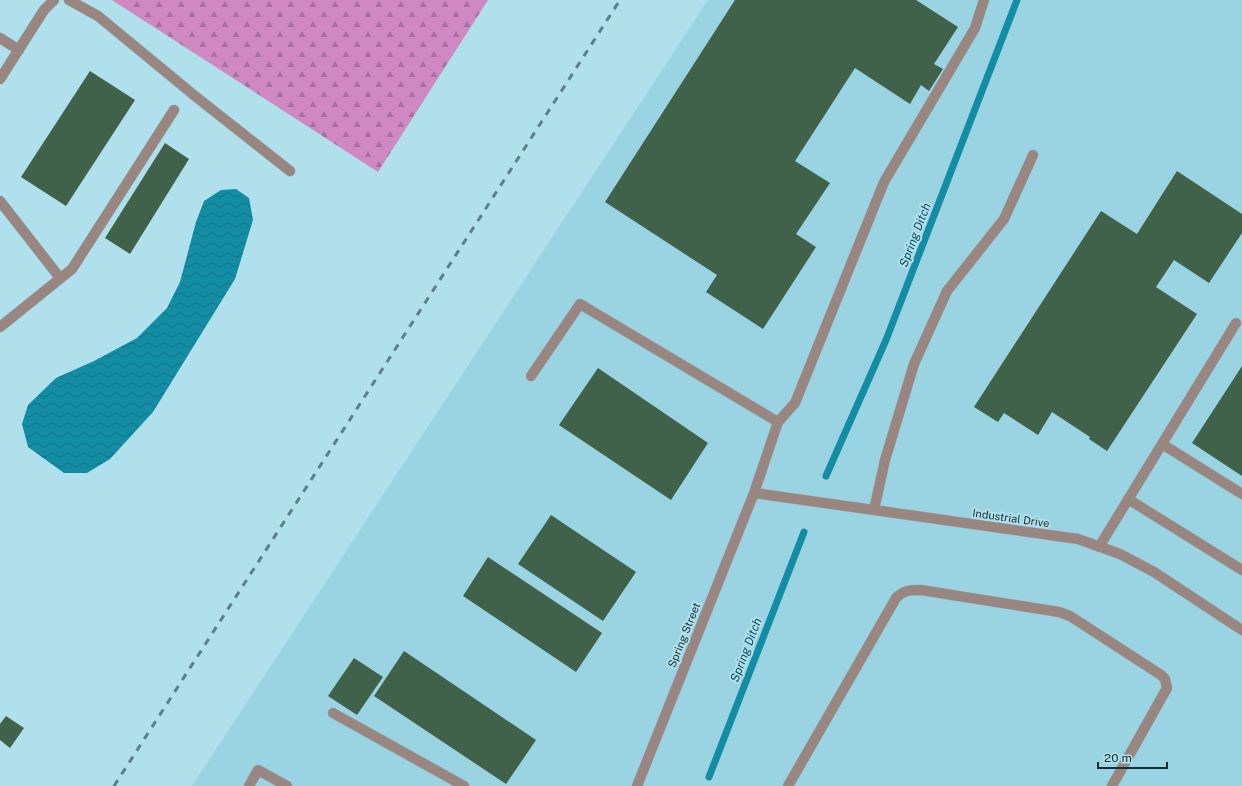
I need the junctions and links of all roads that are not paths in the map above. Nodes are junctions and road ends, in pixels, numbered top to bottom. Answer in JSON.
{"nodes":[{"id":1,"x":54,"y":0,"type":"edge"},
{"id":2,"x":69,"y":0,"type":"edge"},
{"id":3,"x":984,"y":0,"type":"edge"},
{"id":4,"x":0,"y":38,"type":"edge"},
{"id":5,"x":18,"y":50,"type":"junction"},
{"id":6,"x":0,"y":79,"type":"edge"},
{"id":7,"x":174,"y":110,"type":"dead end"},
{"id":8,"x":1033,"y":155,"type":"dead end"},
{"id":9,"x":290,"y":171,"type":"dead end"},
{"id":10,"x":0,"y":201,"type":"edge"},
{"id":11,"x":60,"y":278,"type":"junction"},
{"id":12,"x":1236,"y":323,"type":"dead end"},
{"id":13,"x":0,"y":327,"type":"edge"},
{"id":14,"x":531,"y":376,"type":"dead end"},
{"id":15,"x":778,"y":422,"type":"junction"},
{"id":16,"x":1162,"y":444,"type":"junction"},
{"id":17,"x":754,"y":493,"type":"junction"},
{"id":18,"x":1242,"y":494,"type":"edge"},
{"id":19,"x":1128,"y":499,"type":"junction"},
{"id":20,"x":874,"y":510,"type":"junction"},
{"id":21,"x":1099,"y":547,"type":"junction"},
{"id":22,"x":1242,"y":570,"type":"edge"},
{"id":23,"x":1242,"y":630,"type":"edge"},
{"id":24,"x":333,"y":712,"type":"dead end"},
{"id":25,"x":250,"y":786,"type":"edge"},
{"id":26,"x":287,"y":786,"type":"edge"},
{"id":27,"x":464,"y":786,"type":"edge"},
{"id":28,"x":637,"y":786,"type":"edge"},
{"id":29,"x":788,"y":786,"type":"edge"},
{"id":30,"x":1112,"y":786,"type":"edge"}],
"edges":[{"from":1,"to":5,"type":"street"},
{"from":2,"to":9,"type":"street"},
{"from":3,"to":15,"type":"street"},
{"from":4,"to":5,"type":"street"},
{"from":5,"to":6,"type":"street"},
{"from":7,"to":11,"type":"street"},
{"from":8,"to":20,"type":"street"},
{"from":10,"to":11,"type":"street"},
{"from":11,"to":13,"type":"street"},
{"from":12,"to":16,"type":"street"},
{"from":14,"to":15,"type":"street"},
{"from":15,"to":17,"type":"street","name":"Spring Street"},
{"from":16,"to":18,"type":"street"},
{"from":16,"to":19,"type":"street"},
{"from":17,"to":20,"type":"street","name":"Industrial Drive"},
{"from":17,"to":28,"type":"street","name":"Spring Street"},
{"from":19,"to":21,"type":"street"},
{"from":19,"to":22,"type":"street"},
{"from":20,"to":21,"type":"street","name":"Industrial Drive"},
{"from":21,"to":23,"type":"street","name":"Industrial Drive"},
{"from":24,"to":27,"type":"street"},
{"from":25,"to":26,"type":"street"},
{"from":29,"to":30,"type":"street"}]}
